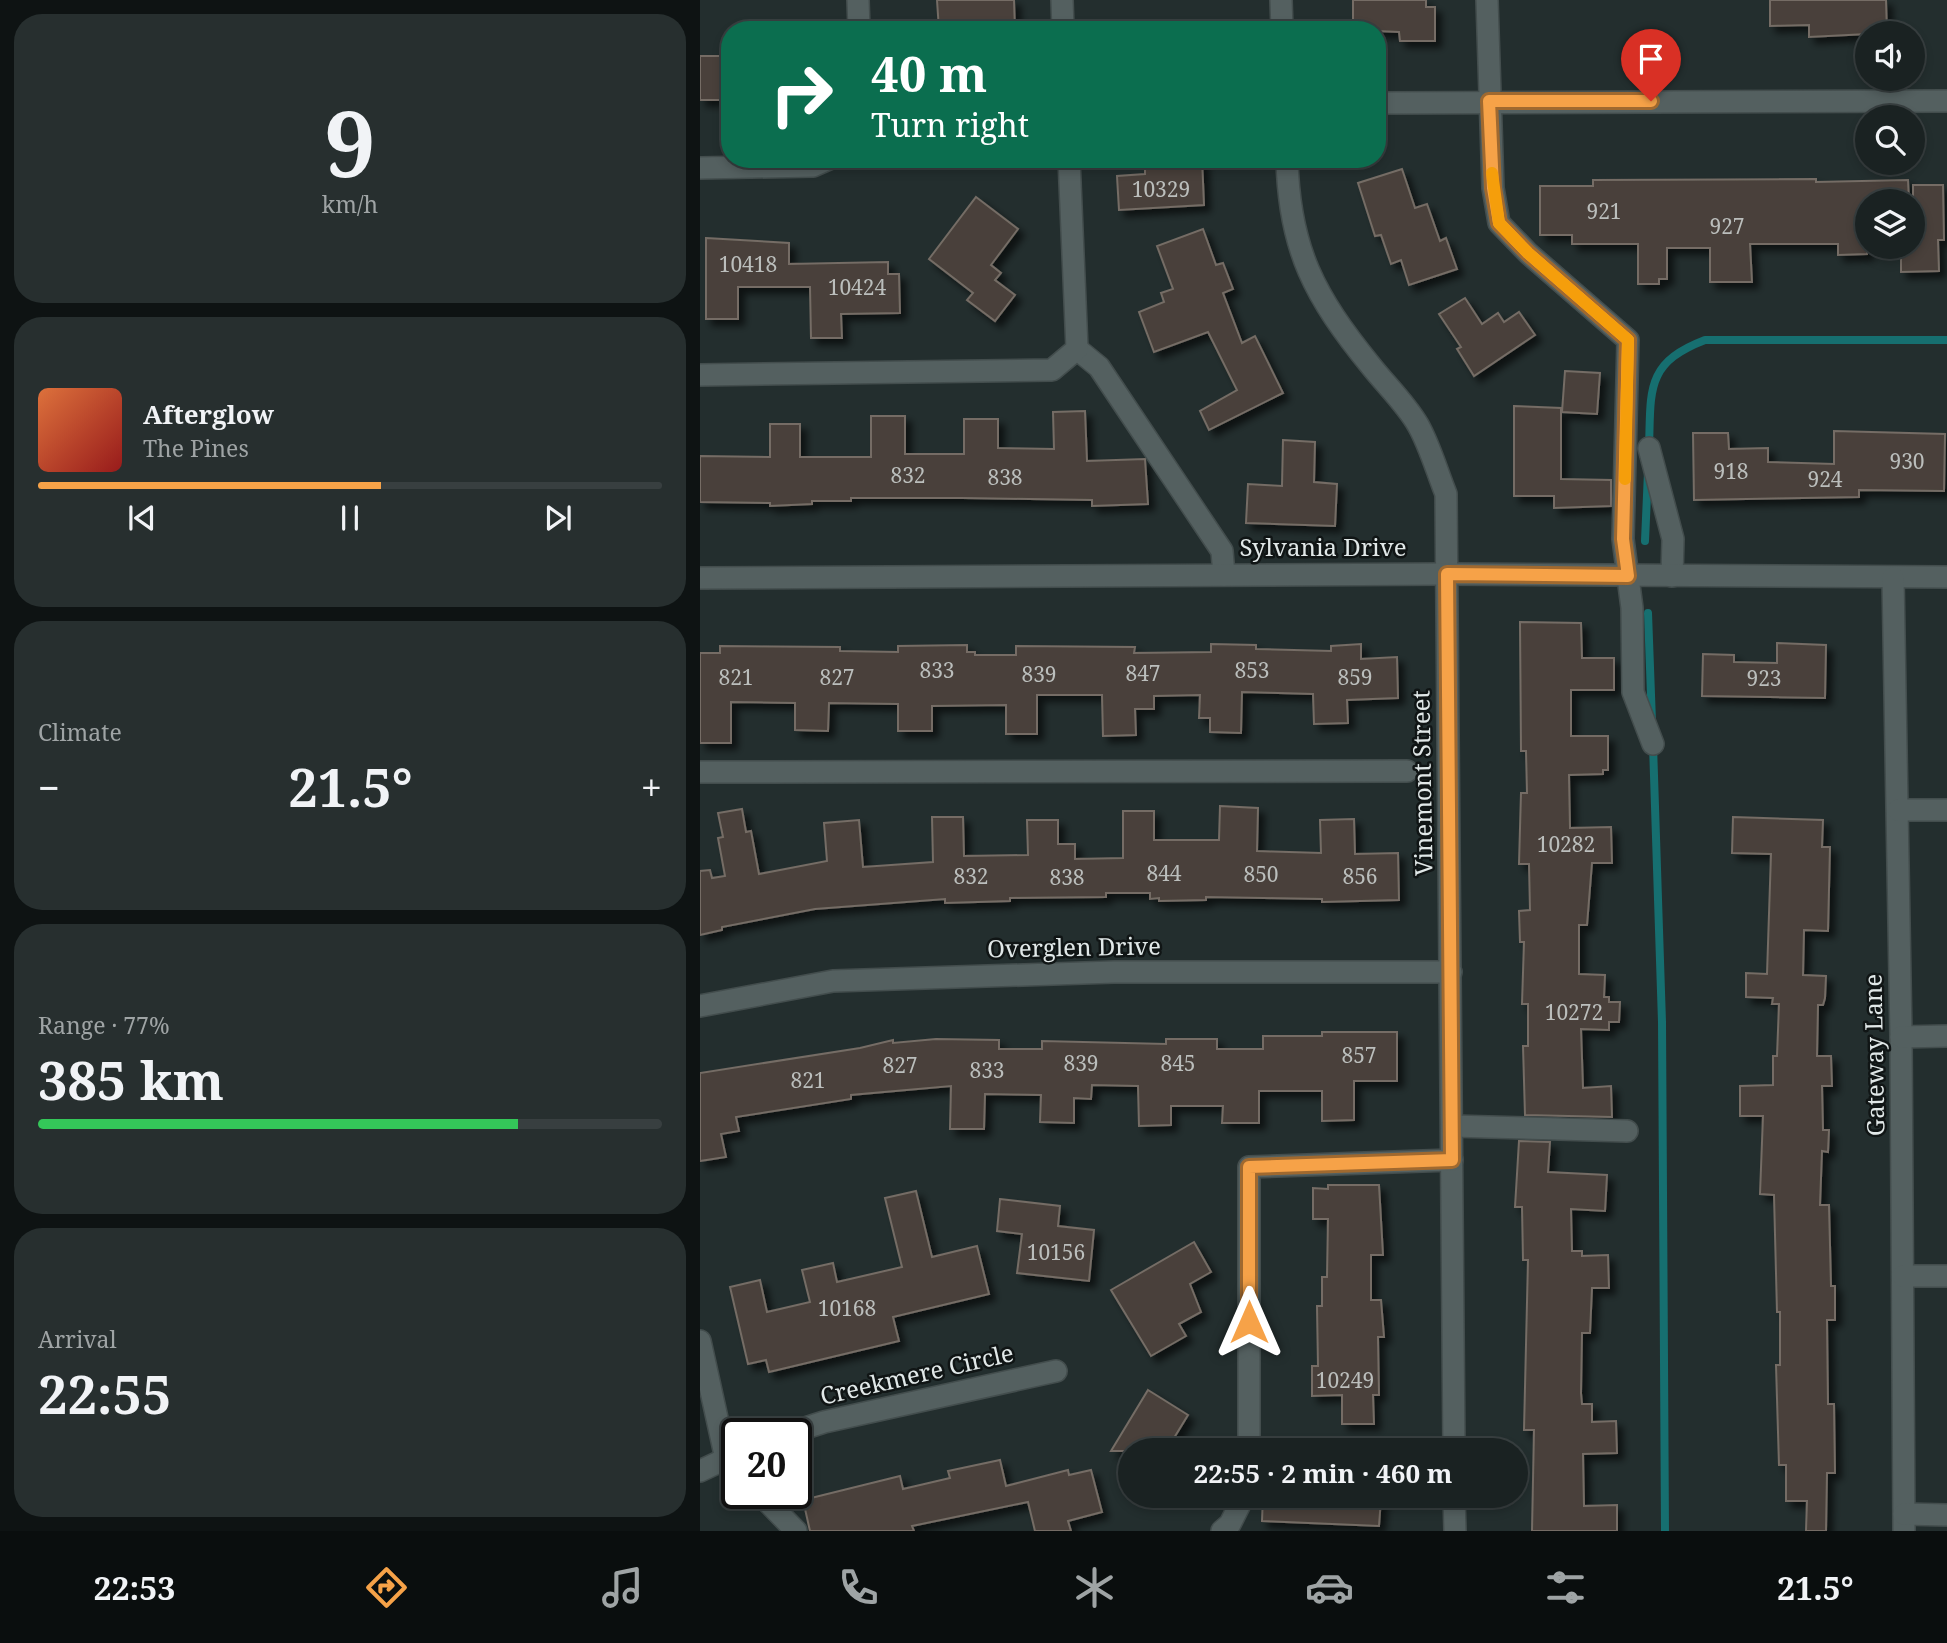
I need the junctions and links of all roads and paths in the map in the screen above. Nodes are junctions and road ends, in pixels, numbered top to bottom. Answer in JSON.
{"nodes":[{"id":1,"x":858,"y":0,"type":"edge"},
{"id":2,"x":1062,"y":0,"type":"edge"},
{"id":3,"x":1281,"y":0,"type":"edge"},
{"id":4,"x":1487,"y":0,"type":"edge"},
{"id":5,"x":859,"y":21,"type":"edge"},
{"id":6,"x":1063,"y":21,"type":"edge"},
{"id":7,"x":1282,"y":21,"type":"edge"},
{"id":8,"x":1489,"y":101,"type":"junction"},
{"id":9,"x":1947,"y":101,"type":"edge"},
{"id":10,"x":1386,"y":103,"type":"edge"},
{"id":11,"x":700,"y":167,"type":"edge"},
{"id":12,"x":721,"y":167,"type":"edge"},
{"id":13,"x":1069,"y":168,"type":"edge"},
{"id":14,"x":1287,"y":168,"type":"edge"},
{"id":15,"x":1077,"y":349,"type":"junction"},
{"id":16,"x":700,"y":376,"type":"edge"},
{"id":17,"x":1649,"y":448,"type":"dead end"},
{"id":18,"x":1447,"y":574,"type":"junction"},
{"id":19,"x":1224,"y":575,"type":"junction"},
{"id":20,"x":1628,"y":576,"type":"junction"},
{"id":21,"x":1672,"y":576,"type":"junction"},
{"id":22,"x":1947,"y":577,"type":"edge"},
{"id":23,"x":700,"y":578,"type":"edge"},
{"id":24,"x":1893,"y":578,"type":"junction"},
{"id":25,"x":1653,"y":744,"type":"dead end"},
{"id":26,"x":1407,"y":771,"type":"dead end"},
{"id":27,"x":700,"y":772,"type":"edge"},
{"id":28,"x":1898,"y":810,"type":"junction"},
{"id":29,"x":1947,"y":810,"type":"edge"},
{"id":30,"x":1451,"y":972,"type":"junction"},
{"id":31,"x":700,"y":1006,"type":"edge"},
{"id":32,"x":1947,"y":1036,"type":"edge"},
{"id":33,"x":1901,"y":1037,"type":"junction"},
{"id":34,"x":1452,"y":1126,"type":"junction"},
{"id":35,"x":1627,"y":1131,"type":"dead end"},
{"id":36,"x":1452,"y":1160,"type":"junction"},
{"id":37,"x":1903,"y":1276,"type":"junction"},
{"id":38,"x":1947,"y":1276,"type":"edge"},
{"id":39,"x":700,"y":1341,"type":"edge"},
{"id":40,"x":1056,"y":1371,"type":"dead end"},
{"id":41,"x":721,"y":1418,"type":"edge"},
{"id":42,"x":812,"y":1426,"type":"edge"},
{"id":43,"x":1249,"y":1438,"type":"edge"},
{"id":44,"x":1454,"y":1438,"type":"edge"},
{"id":45,"x":721,"y":1465,"type":"edge"},
{"id":46,"x":700,"y":1471,"type":"edge"},
{"id":47,"x":1238,"y":1508,"type":"edge"},
{"id":48,"x":1454,"y":1508,"type":"edge"},
{"id":49,"x":775,"y":1509,"type":"edge"},
{"id":50,"x":1947,"y":1515,"type":"edge"},
{"id":51,"x":1904,"y":1523,"type":"edge"},
{"id":52,"x":796,"y":1531,"type":"edge"},
{"id":53,"x":1222,"y":1531,"type":"edge"},
{"id":54,"x":1455,"y":1531,"type":"edge"}],
"edges":[{"from":1,"to":5,"type":"street"},
{"from":2,"to":6,"type":"street"},
{"from":3,"to":7,"type":"street"},
{"from":4,"to":8,"type":"street"},
{"from":8,"to":9,"type":"street"},
{"from":8,"to":10,"type":"street"},
{"from":8,"to":20,"type":"street"},
{"from":11,"to":12,"type":"street"},
{"from":13,"to":15,"type":"street"},
{"from":14,"to":18,"type":"street","name":"Vinemont Street"},
{"from":15,"to":16,"type":"street"},
{"from":15,"to":19,"type":"street"},
{"from":17,"to":21,"type":"street"},
{"from":18,"to":19,"type":"street","name":"Sylvania Drive"},
{"from":18,"to":20,"type":"street","name":"Sylvania Drive"},
{"from":18,"to":30,"type":"street","name":"Vinemont Street"},
{"from":19,"to":23,"type":"street","name":"Sylvania Drive"},
{"from":20,"to":21,"type":"street","name":"Sylvania Drive"},
{"from":20,"to":25,"type":"street"},
{"from":21,"to":24,"type":"street","name":"Sylvania Drive"},
{"from":22,"to":24,"type":"street","name":"Sylvania Drive"},
{"from":24,"to":28,"type":"street","name":"Gateway Lane"},
{"from":26,"to":27,"type":"street"},
{"from":28,"to":29,"type":"street"},
{"from":28,"to":33,"type":"street","name":"Gateway Lane"},
{"from":30,"to":31,"type":"street","name":"Overglen Drive"},
{"from":30,"to":34,"type":"street","name":"Vinemont Street"},
{"from":32,"to":33,"type":"street"},
{"from":33,"to":37,"type":"street","name":"Gateway Lane"},
{"from":34,"to":35,"type":"street"},
{"from":34,"to":36,"type":"street","name":"Vinemont Street"},
{"from":36,"to":43,"type":"street"},
{"from":36,"to":44,"type":"street","name":"Vinemont Street"},
{"from":37,"to":38,"type":"street"},
{"from":37,"to":51,"type":"street","name":"Gateway Lane"},
{"from":39,"to":41,"type":"street"},
{"from":40,"to":42,"type":"street","name":"Creekmere Circle"},
{"from":45,"to":46,"type":"street"},
{"from":47,"to":53,"type":"street"},
{"from":48,"to":54,"type":"street"},
{"from":49,"to":52,"type":"street"},
{"from":50,"to":51,"type":"street"}]}
